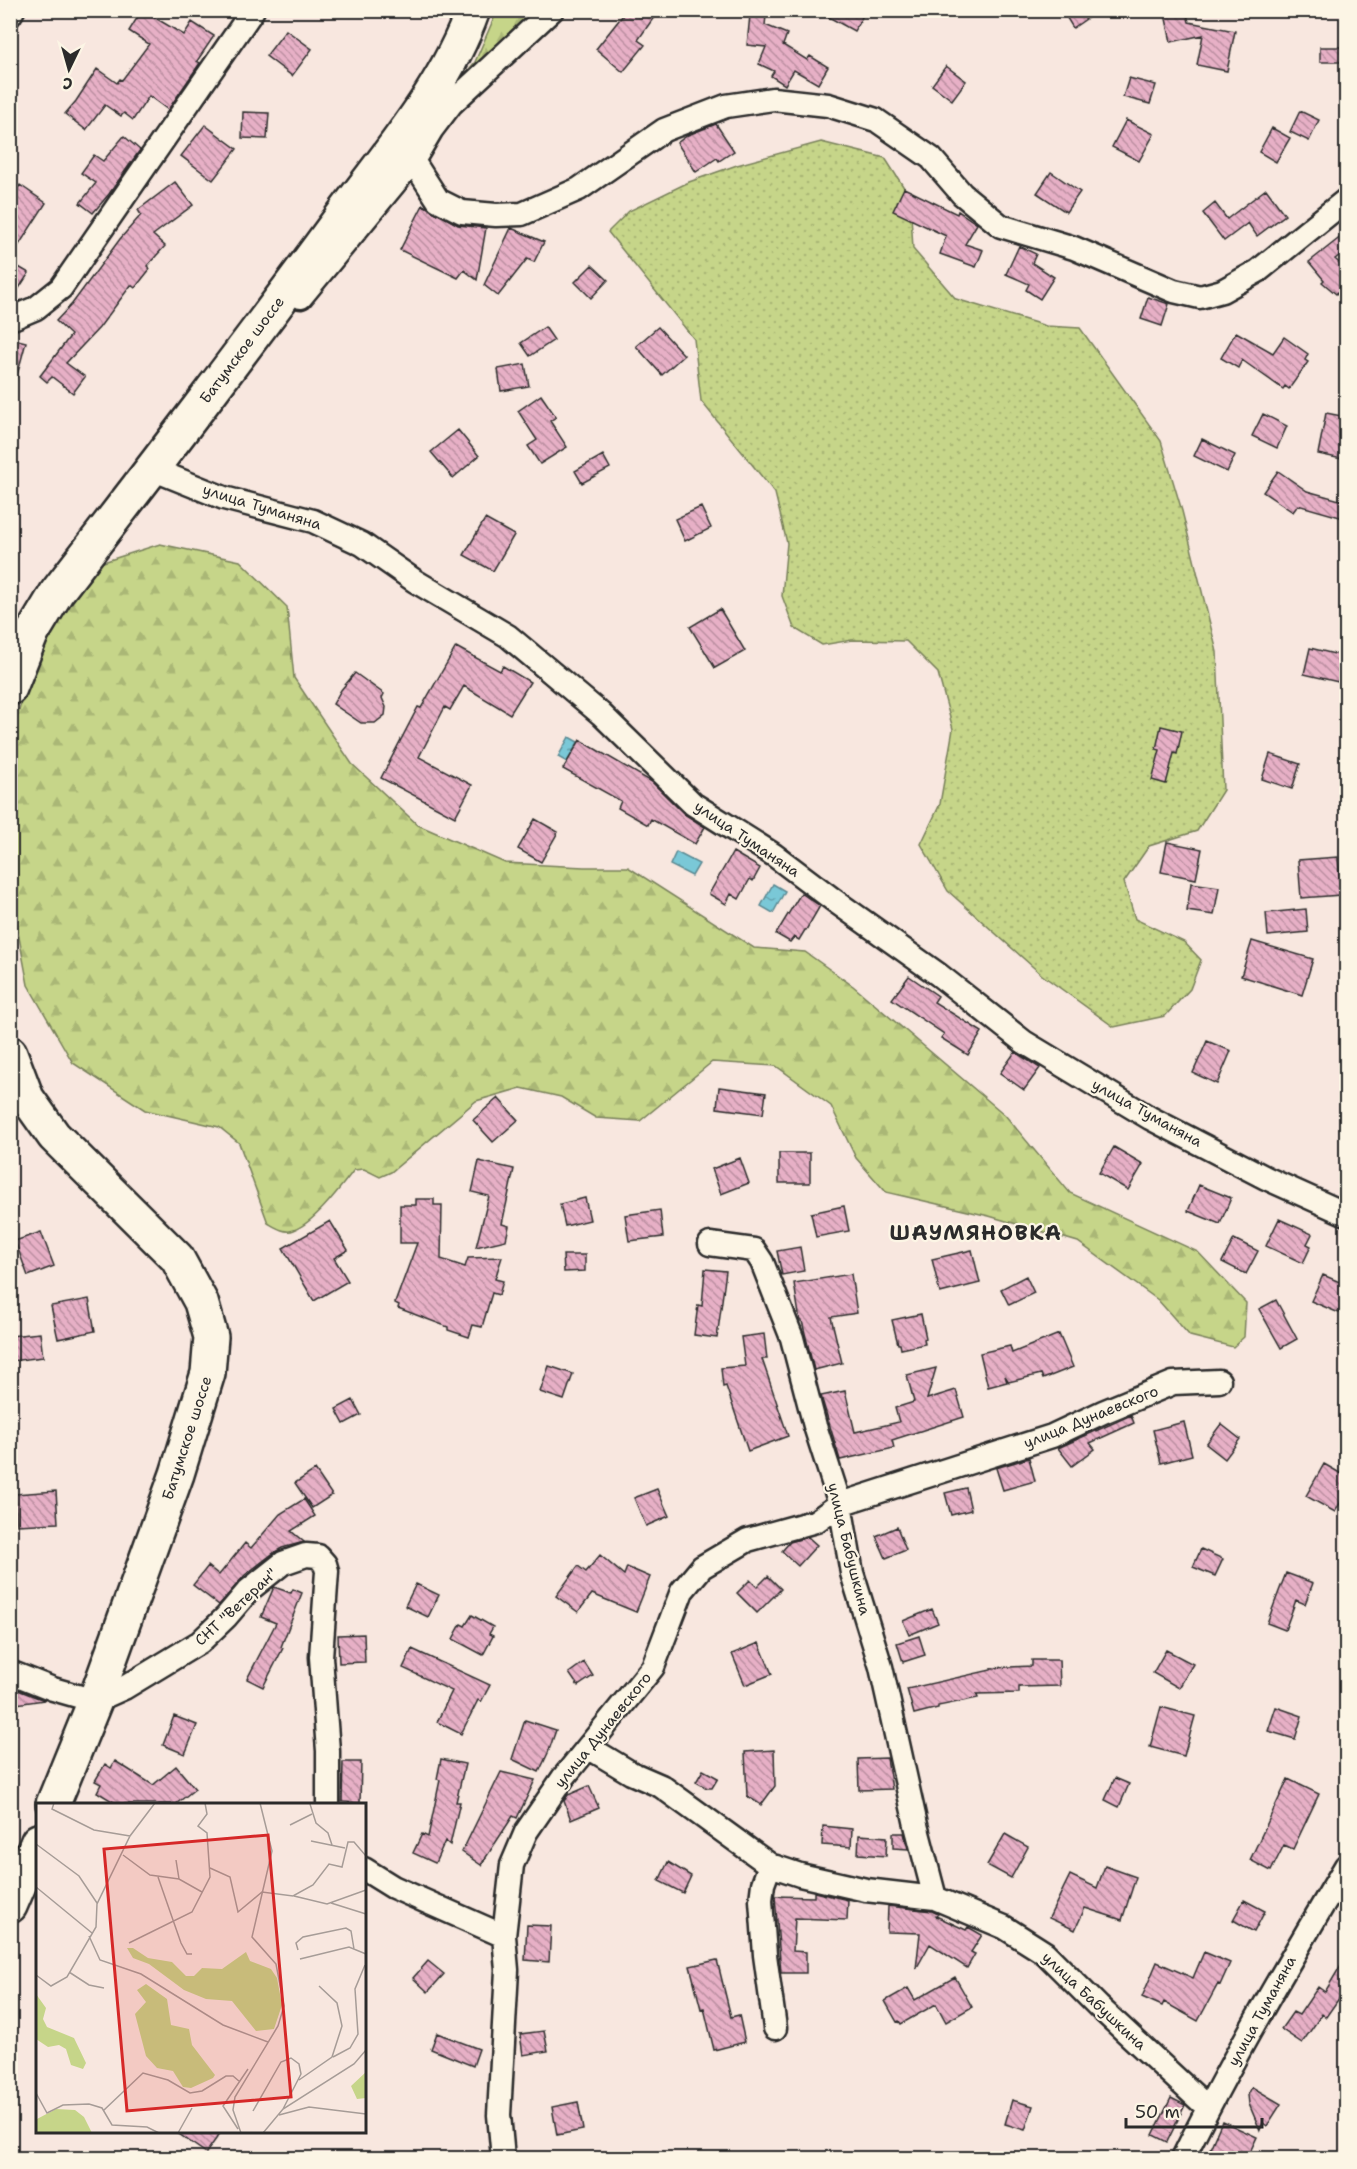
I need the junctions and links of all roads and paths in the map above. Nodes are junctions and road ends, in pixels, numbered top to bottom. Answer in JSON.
{"nodes":[{"id":1,"x":13,"y":10,"type":"edge"},
{"id":2,"x":253,"y":10,"type":"edge"},
{"id":3,"x":473,"y":10,"type":"edge"},
{"id":4,"x":552,"y":10,"type":"edge"},
{"id":5,"x":10,"y":15,"type":"edge"},
{"id":6,"x":413,"y":161,"type":"junction"},
{"id":7,"x":1347,"y":200,"type":"edge"},
{"id":8,"x":272,"y":311,"type":"junction"},
{"id":9,"x":10,"y":319,"type":"edge"},
{"id":10,"x":152,"y":469,"type":"junction"},
{"id":11,"x":10,"y":688,"type":"edge"},
{"id":12,"x":10,"y":1053,"type":"edge"},
{"id":13,"x":1347,"y":1214,"type":"edge"},
{"id":14,"x":710,"y":1244,"type":"dead end"},
{"id":15,"x":1219,"y":1381,"type":"dead end"},
{"id":16,"x":840,"y":1504,"type":"junction"},
{"id":17,"x":10,"y":1672,"type":"edge"},
{"id":18,"x":95,"y":1701,"type":"junction"},
{"id":19,"x":588,"y":1747,"type":"junction"},
{"id":20,"x":52,"y":1803,"type":"edge"},
{"id":21,"x":328,"y":1803,"type":"edge"},
{"id":22,"x":36,"y":1846,"type":"edge"},
{"id":23,"x":770,"y":1865,"type":"junction"},
{"id":24,"x":1347,"y":1866,"type":"edge"},
{"id":25,"x":366,"y":1870,"type":"edge"},
{"id":26,"x":935,"y":1898,"type":"junction"},
{"id":27,"x":10,"y":1906,"type":"edge"},
{"id":28,"x":504,"y":1936,"type":"junction"},
{"id":29,"x":775,"y":2028,"type":"dead end"},
{"id":30,"x":1208,"y":2108,"type":"junction"},
{"id":31,"x":502,"y":2158,"type":"edge"},
{"id":32,"x":1183,"y":2158,"type":"edge"}],
"edges":[{"from":1,"to":5,"type":"street"},
{"from":2,"to":9,"type":"street"},
{"from":3,"to":8,"type":"highway","name":"Батумское шоссе"},
{"from":4,"to":6,"type":"street"},
{"from":6,"to":7,"type":"street"},
{"from":6,"to":8,"type":"street"},
{"from":8,"to":10,"type":"highway","name":"Батумское шоссе"},
{"from":10,"to":11,"type":"highway","name":"Батумское шоссе"},
{"from":10,"to":13,"type":"street","name":"улица Туманяна"},
{"from":12,"to":18,"type":"highway","name":"Батумское шоссе"},
{"from":14,"to":16,"type":"street","name":"улица Бабушкина"},
{"from":15,"to":16,"type":"street","name":"улица Дунаевского"},
{"from":16,"to":19,"type":"street","name":"улица Дунаевского"},
{"from":16,"to":26,"type":"street","name":"улица Бабушкина"},
{"from":17,"to":18,"type":"street"},
{"from":18,"to":20,"type":"highway","name":"Батумское шоссе"},
{"from":18,"to":21,"type":"street","name":"СНТ \"Ветеран\""},
{"from":19,"to":23,"type":"street","name":"улица Бабушкина"},
{"from":19,"to":28,"type":"street","name":"улица Дунаевского"},
{"from":22,"to":27,"type":"highway"},
{"from":23,"to":26,"type":"street","name":"улица Бабушкина"},
{"from":23,"to":29,"type":"street"},
{"from":24,"to":30,"type":"street","name":"улица Туманяна"},
{"from":25,"to":28,"type":"street"},
{"from":26,"to":30,"type":"street","name":"улица Бабушкина"},
{"from":28,"to":31,"type":"street","name":"улица Дунаевского"},
{"from":30,"to":32,"type":"street","name":"улица Туманяна"}]}
